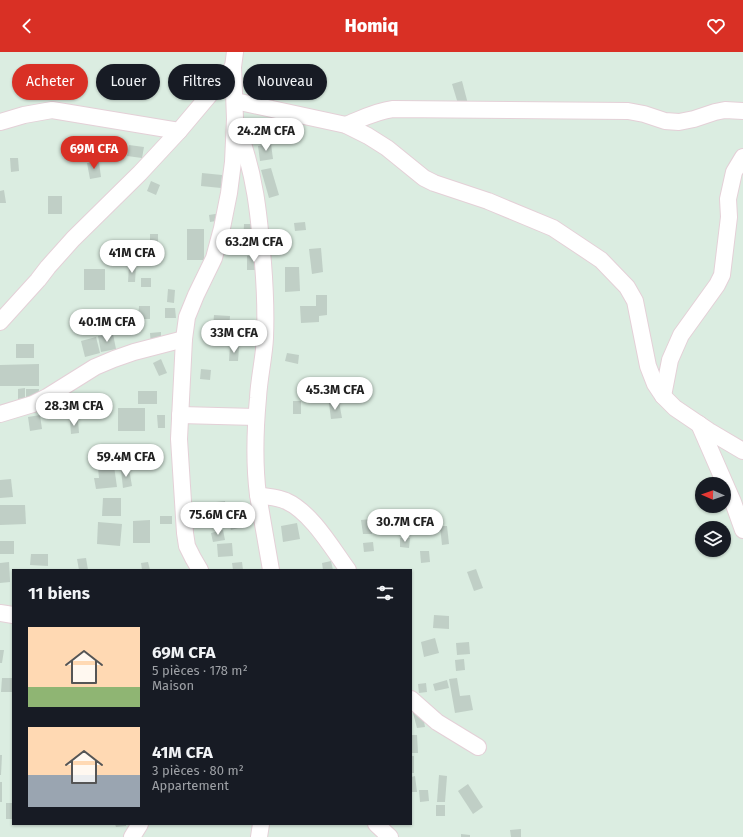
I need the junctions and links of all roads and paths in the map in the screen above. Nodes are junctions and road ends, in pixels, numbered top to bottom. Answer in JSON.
{"nodes":[{"id":1,"x":234,"y":60,"type":"edge"},
{"id":2,"x":235,"y":101,"type":"junction"},
{"id":3,"x":743,"y":111,"type":"edge"},
{"id":4,"x":235,"y":119,"type":"junction"},
{"id":5,"x":0,"y":122,"type":"edge"},
{"id":6,"x":346,"y":125,"type":"junction"},
{"id":7,"x":179,"y":131,"type":"junction"},
{"id":8,"x":743,"y":157,"type":"edge"},
{"id":9,"x":0,"y":322,"type":"edge"},
{"id":10,"x":184,"y":339,"type":"junction"},
{"id":11,"x":663,"y":396,"type":"junction"},
{"id":12,"x":0,"y":414,"type":"edge"},
{"id":13,"x":180,"y":415,"type":"junction"},
{"id":14,"x":256,"y":417,"type":"junction"},
{"id":15,"x":699,"y":424,"type":"junction"},
{"id":16,"x":743,"y":451,"type":"edge"},
{"id":17,"x":258,"y":495,"type":"junction"},
{"id":18,"x":743,"y":530,"type":"edge"},
{"id":19,"x":199,"y":569,"type":"edge"},
{"id":20,"x":271,"y":569,"type":"edge"},
{"id":21,"x":347,"y":569,"type":"edge"},
{"id":22,"x":0,"y":613,"type":"edge"},
{"id":23,"x":12,"y":615,"type":"edge"},
{"id":24,"x":412,"y":700,"type":"edge"},
{"id":25,"x":478,"y":747,"type":"dead end"},
{"id":26,"x":139,"y":825,"type":"edge"},
{"id":27,"x":261,"y":825,"type":"edge"},
{"id":28,"x":377,"y":825,"type":"edge"},
{"id":29,"x":132,"y":837,"type":"edge"},
{"id":30,"x":259,"y":837,"type":"edge"},
{"id":31,"x":390,"y":837,"type":"edge"}],
"edges":[{"from":1,"to":2,"type":"street"},
{"from":1,"to":7,"type":"street"},
{"from":2,"to":4,"type":"street"},
{"from":2,"to":6,"type":"street"},
{"from":3,"to":6,"type":"street"},
{"from":4,"to":10,"type":"street"},
{"from":4,"to":14,"type":"street"},
{"from":5,"to":7,"type":"street"},
{"from":6,"to":11,"type":"street"},
{"from":7,"to":9,"type":"street"},
{"from":8,"to":11,"type":"street"},
{"from":10,"to":12,"type":"street"},
{"from":10,"to":13,"type":"street"},
{"from":11,"to":15,"type":"street"},
{"from":13,"to":14,"type":"street"},
{"from":13,"to":19,"type":"street"},
{"from":14,"to":17,"type":"street"},
{"from":15,"to":16,"type":"street"},
{"from":15,"to":18,"type":"street"},
{"from":17,"to":20,"type":"street"},
{"from":17,"to":21,"type":"street"},
{"from":22,"to":23,"type":"street"},
{"from":24,"to":25,"type":"street"},
{"from":26,"to":29,"type":"street"},
{"from":27,"to":30,"type":"street"},
{"from":28,"to":31,"type":"street"}]}
